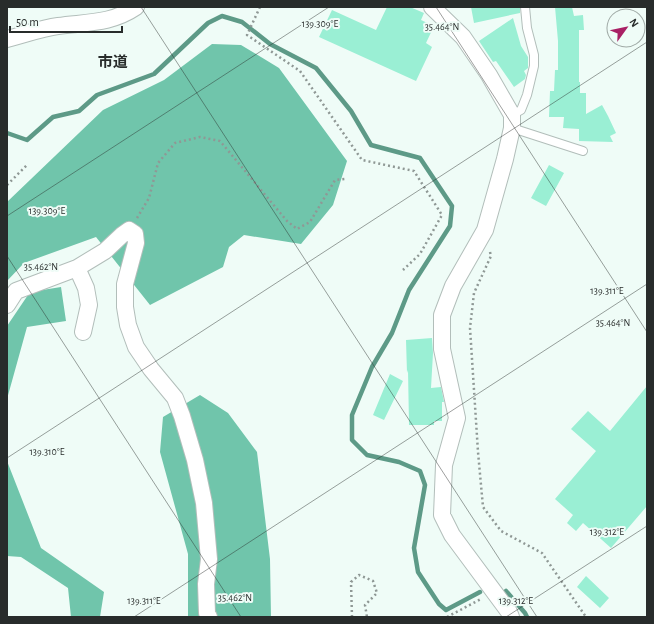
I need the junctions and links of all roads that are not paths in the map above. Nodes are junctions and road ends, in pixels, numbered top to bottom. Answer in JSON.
{"nodes":[{"id":1,"x":136,"y":7,"type":"edge"},
{"id":2,"x":432,"y":7,"type":"edge"},
{"id":3,"x":525,"y":7,"type":"edge"},
{"id":4,"x":7,"y":39,"type":"edge"},
{"id":5,"x":512,"y":122,"type":"junction"},
{"id":6,"x":583,"y":151,"type":"dead end"},
{"id":7,"x":77,"y":268,"type":"junction"},
{"id":8,"x":7,"y":304,"type":"edge"},
{"id":9,"x":83,"y":332,"type":"dead end"},
{"id":10,"x":209,"y":617,"type":"edge"},
{"id":11,"x":511,"y":617,"type":"edge"}],
"edges":[{"from":1,"to":4,"type":"street"},
{"from":2,"to":5,"type":"street"},
{"from":3,"to":5,"type":"lane"},
{"from":5,"to":6,"type":"lane"},
{"from":5,"to":11,"type":"street"},
{"from":7,"to":8,"type":"street"},
{"from":7,"to":9,"type":"street"},
{"from":7,"to":10,"type":"street"}]}
